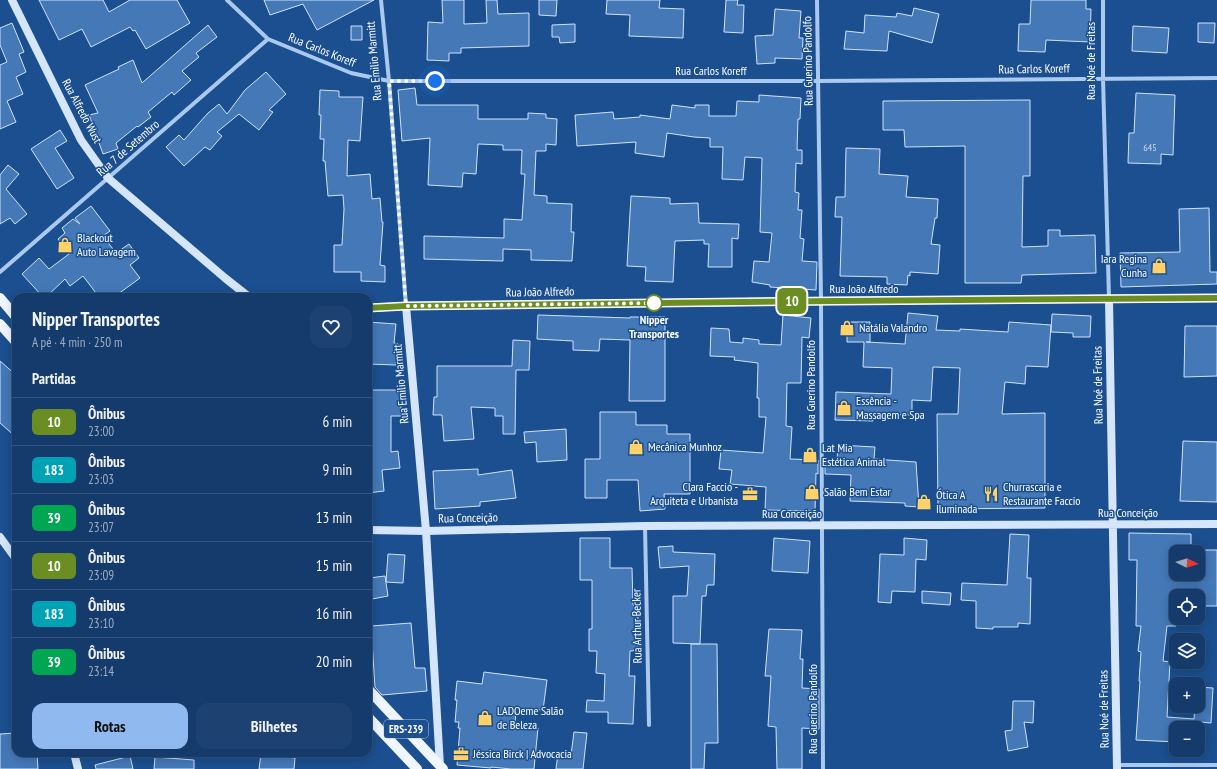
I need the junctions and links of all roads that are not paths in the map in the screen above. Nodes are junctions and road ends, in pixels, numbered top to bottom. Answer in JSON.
{"nodes":[{"id":1,"x":12,"y":0,"type":"edge"},
{"id":2,"x":227,"y":0,"type":"edge"},
{"id":3,"x":381,"y":0,"type":"edge"},
{"id":4,"x":817,"y":0,"type":"edge"},
{"id":5,"x":1103,"y":0,"type":"edge"},
{"id":6,"x":268,"y":39,"type":"junction"},
{"id":7,"x":1103,"y":78,"type":"junction"},
{"id":8,"x":1217,"y":78,"type":"edge"},
{"id":9,"x":389,"y":81,"type":"junction"},
{"id":10,"x":818,"y":81,"type":"junction"},
{"id":11,"x":108,"y":178,"type":"junction"},
{"id":12,"x":0,"y":272,"type":"edge"},
{"id":13,"x":245,"y":293,"type":"edge"},
{"id":14,"x":0,"y":298,"type":"edge"},
{"id":15,"x":1217,"y":298,"type":"edge"},
{"id":16,"x":1109,"y":299,"type":"junction"},
{"id":17,"x":821,"y":301,"type":"junction"},
{"id":18,"x":406,"y":306,"type":"junction"},
{"id":19,"x":372,"y":308,"type":"edge"},
{"id":20,"x":12,"y":312,"type":"edge"},
{"id":21,"x":0,"y":324,"type":"edge"},
{"id":22,"x":12,"y":338,"type":"edge"},
{"id":23,"x":1217,"y":524,"type":"edge"},
{"id":24,"x":1113,"y":525,"type":"junction"},
{"id":25,"x":644,"y":526,"type":"junction"},
{"id":26,"x":822,"y":526,"type":"junction"},
{"id":27,"x":372,"y":530,"type":"edge"},
{"id":28,"x":426,"y":531,"type":"junction"},
{"id":29,"x":0,"y":536,"type":"edge"},
{"id":30,"x":12,"y":554,"type":"edge"},
{"id":31,"x":372,"y":692,"type":"edge"},
{"id":32,"x":372,"y":721,"type":"edge"},
{"id":33,"x":649,"y":725,"type":"dead end"},
{"id":34,"x":75,"y":757,"type":"edge"},
{"id":35,"x":1217,"y":765,"type":"edge"},
{"id":36,"x":442,"y":767,"type":"edge"},
{"id":37,"x":1117,"y":767,"type":"edge"},
{"id":38,"x":78,"y":769,"type":"edge"},
{"id":39,"x":417,"y":769,"type":"edge"},
{"id":40,"x":823,"y":769,"type":"edge"}],
"edges":[{"from":1,"to":11,"type":"street","name":"Rua Alfredo Wust"},
{"from":2,"to":6,"type":"street","name":"Rua Carlos Koreff"},
{"from":3,"to":9,"type":"street","name":"Rua Emilio Marmitt"},
{"from":4,"to":10,"type":"street","name":"Rua Guerino Pandolfo"},
{"from":5,"to":7,"type":"street","name":"Rua Noé de Freitas"},
{"from":6,"to":9,"type":"street","name":"Rua Carlos Koreff"},
{"from":6,"to":11,"type":"street","name":"Rua 7 de Setembro"},
{"from":7,"to":8,"type":"street","name":"Rua Carlos Koreff"},
{"from":7,"to":10,"type":"street","name":"Rua Carlos Koreff"},
{"from":7,"to":16,"type":"street","name":"Rua Noé de Freitas"},
{"from":9,"to":10,"type":"street","name":"Rua Carlos Koreff"},
{"from":9,"to":18,"type":"street","name":"Rua Emilio Marmitt"},
{"from":10,"to":17,"type":"street","name":"Rua Guerino Pandolfo"},
{"from":11,"to":12,"type":"street","name":"Rua 7 de Setembro"},
{"from":11,"to":13,"type":"street","name":"Rua Alfredo Wust"},
{"from":14,"to":20,"type":"main road"},
{"from":15,"to":16,"type":"street","name":"Rua João Alfredo"},
{"from":16,"to":17,"type":"street","name":"Rua João Alfredo"},
{"from":16,"to":24,"type":"street","name":"Rua Noé de Freitas"},
{"from":17,"to":18,"type":"street","name":"Rua João Alfredo"},
{"from":17,"to":26,"type":"street","name":"Rua Guerino Pandolfo"},
{"from":18,"to":19,"type":"street","name":"Rua João Alfredo"},
{"from":18,"to":28,"type":"street","name":"Rua Emilio Marmitt"},
{"from":21,"to":22,"type":"main road"},
{"from":23,"to":24,"type":"street","name":"Rua Conceição"},
{"from":24,"to":26,"type":"street","name":"Rua Conceição"},
{"from":24,"to":37,"type":"street","name":"Rua Noé de Freitas"},
{"from":25,"to":26,"type":"street","name":"Rua Conceição"},
{"from":25,"to":28,"type":"street","name":"Rua Conceição"},
{"from":25,"to":33,"type":"street","name":"Rua Arthur Becker"},
{"from":26,"to":40,"type":"street","name":"Rua Guerino Pandolfo"},
{"from":27,"to":28,"type":"street","name":"Rua Conceição"},
{"from":28,"to":36,"type":"street","name":"Rua Emilio Marmitt"},
{"from":29,"to":30,"type":"street"},
{"from":31,"to":36,"type":"main road","number":"ERS-239"},
{"from":32,"to":39,"type":"main road","number":"ERS-239"},
{"from":34,"to":38,"type":"street"},
{"from":35,"to":37,"type":"street"}]}
